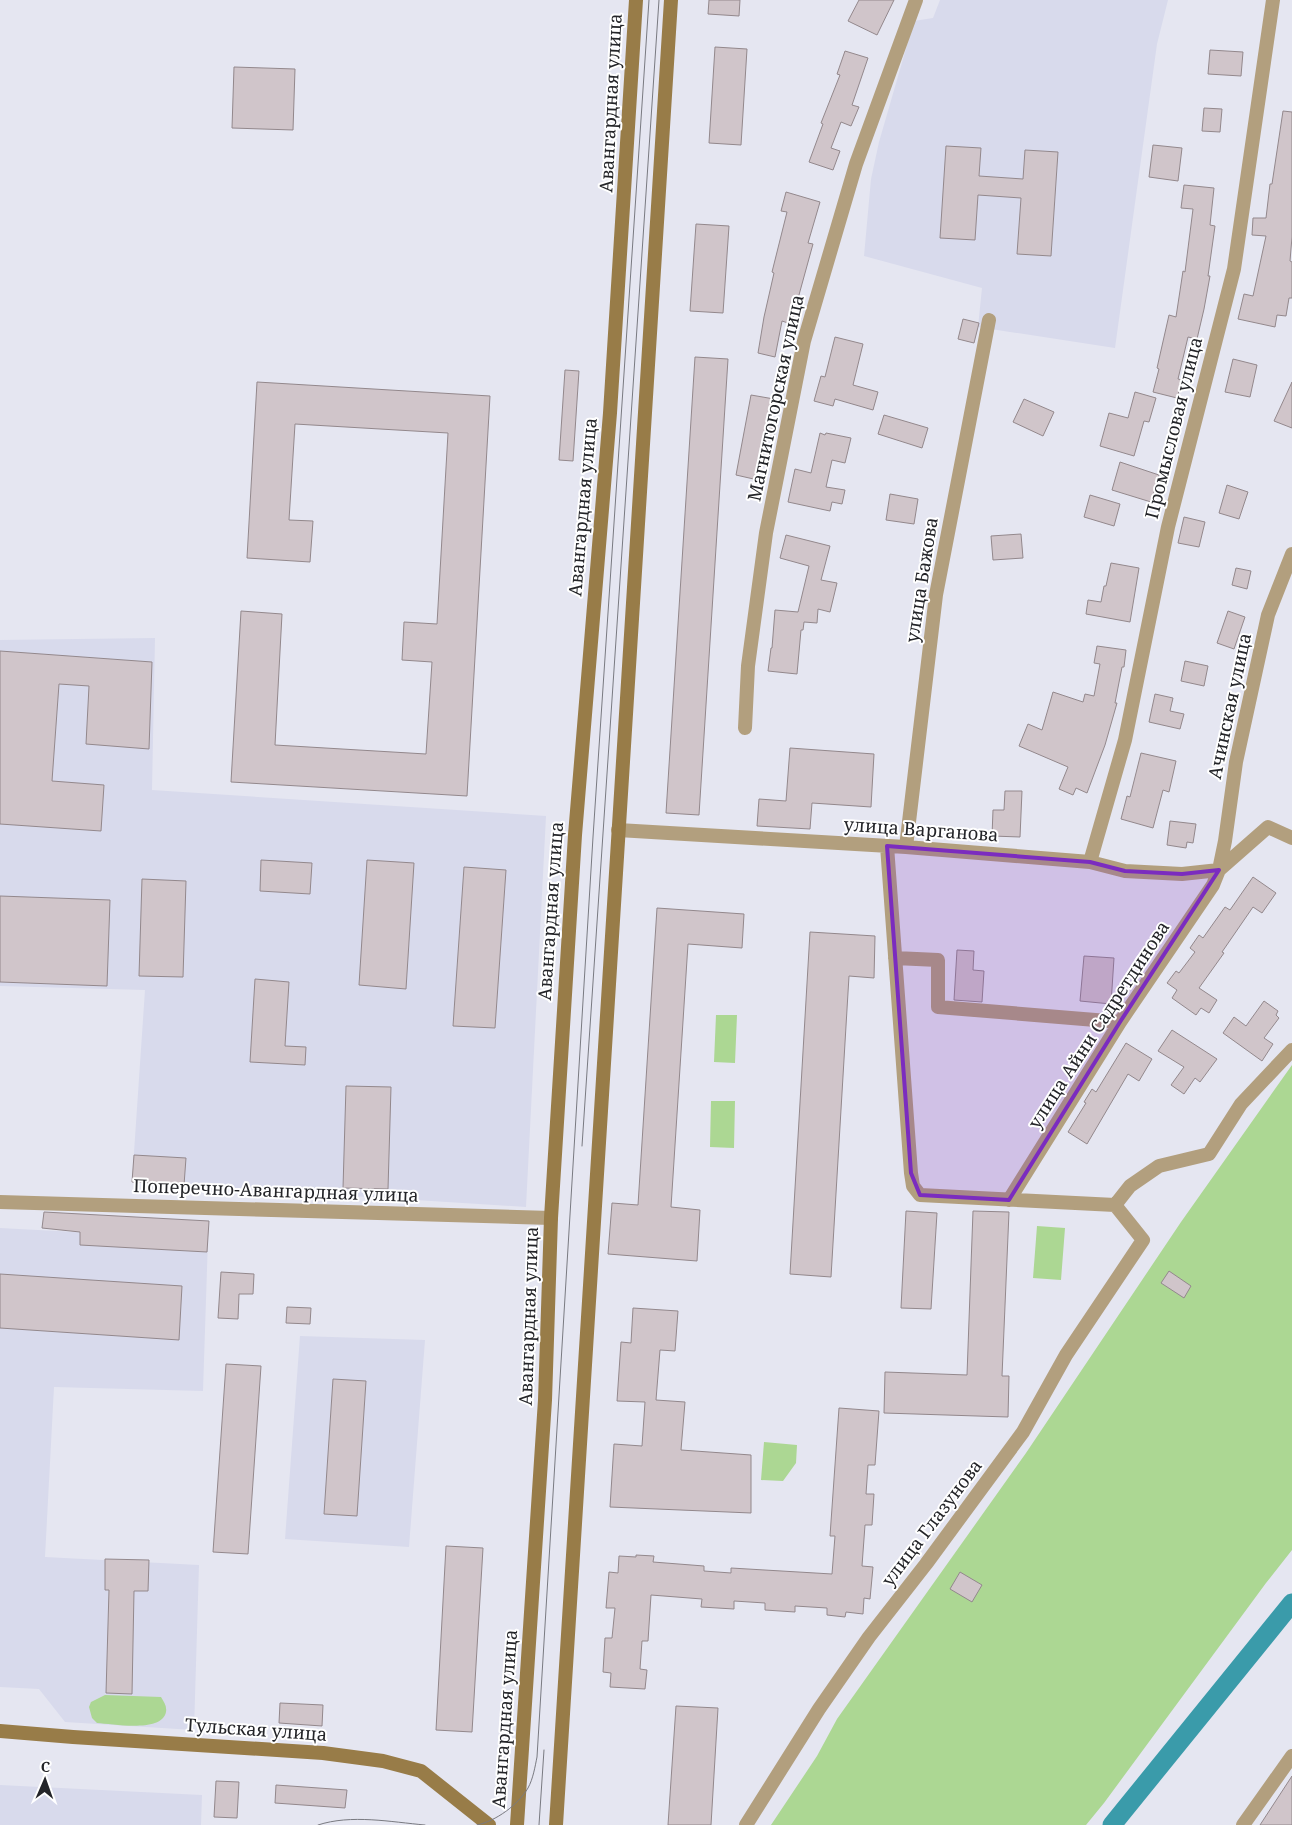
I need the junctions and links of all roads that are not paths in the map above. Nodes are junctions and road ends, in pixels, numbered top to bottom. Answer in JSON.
{"nodes":[{"id":1,"x":636,"y":0,"type":"edge"},
{"id":2,"x":671,"y":0,"type":"edge"},
{"id":3,"x":916,"y":0,"type":"edge"},
{"id":4,"x":1273,"y":0,"type":"edge"},
{"id":5,"x":989,"y":320,"type":"dead end"},
{"id":6,"x":1292,"y":554,"type":"edge"},
{"id":7,"x":745,"y":728,"type":"dead end"},
{"id":8,"x":618,"y":830,"type":"junction"},
{"id":9,"x":1292,"y":838,"type":"edge"},
{"id":10,"x":887,"y":846,"type":"junction"},
{"id":11,"x":906,"y":847,"type":"junction"},
{"id":12,"x":1090,"y":862,"type":"junction"},
{"id":13,"x":1219,"y":870,"type":"junction"},
{"id":14,"x":896,"y":958,"type":"junction"},
{"id":15,"x":1120,"y":1022,"type":"junction"},
{"id":16,"x":1292,"y":1050,"type":"edge"},
{"id":17,"x":1009,"y":1200,"type":"junction"},
{"id":18,"x":0,"y":1202,"type":"edge"},
{"id":19,"x":1115,"y":1205,"type":"junction"},
{"id":20,"x":551,"y":1218,"type":"junction"},
{"id":21,"x":0,"y":1731,"type":"edge"},
{"id":22,"x":1292,"y":1756,"type":"edge"},
{"id":23,"x":489,"y":1825,"type":"edge"},
{"id":24,"x":517,"y":1825,"type":"edge"},
{"id":25,"x":556,"y":1825,"type":"edge"},
{"id":26,"x":746,"y":1825,"type":"edge"},
{"id":27,"x":1243,"y":1825,"type":"edge"}],
"edges":[{"from":1,"to":20,"type":"main road","name":"Авангардная улица"},
{"from":2,"to":8,"type":"main road"},
{"from":3,"to":7,"type":"street","name":"Магнитогорская улица"},
{"from":4,"to":12,"type":"street","name":"Промысловая улица"},
{"from":5,"to":11,"type":"street","name":"улица Бажова"},
{"from":6,"to":13,"type":"street","name":"Ачинская улица"},
{"from":8,"to":10,"type":"street","name":"улица Варганова"},
{"from":8,"to":25,"type":"main road"},
{"from":9,"to":13,"type":"street"},
{"from":10,"to":11,"type":"street","name":"улица Варганова"},
{"from":10,"to":14,"type":"street"},
{"from":11,"to":12,"type":"street","name":"улица Варганова"},
{"from":12,"to":13,"type":"street","name":"улица Варганова"},
{"from":13,"to":15,"type":"street","name":"улица Айни Садретдинова"},
{"from":14,"to":15,"type":"street"},
{"from":14,"to":17,"type":"street"},
{"from":15,"to":17,"type":"street","name":"улица Айни Садретдинова"},
{"from":16,"to":19,"type":"street"},
{"from":17,"to":19,"type":"street"},
{"from":18,"to":20,"type":"street","name":"Поперечно-Авангардная улица"},
{"from":19,"to":26,"type":"street","name":"улица Глазунова"},
{"from":20,"to":24,"type":"main road","name":"Авангардная улица"},
{"from":21,"to":23,"type":"main road","name":"Тульская улица"},
{"from":22,"to":27,"type":"street"}]}
